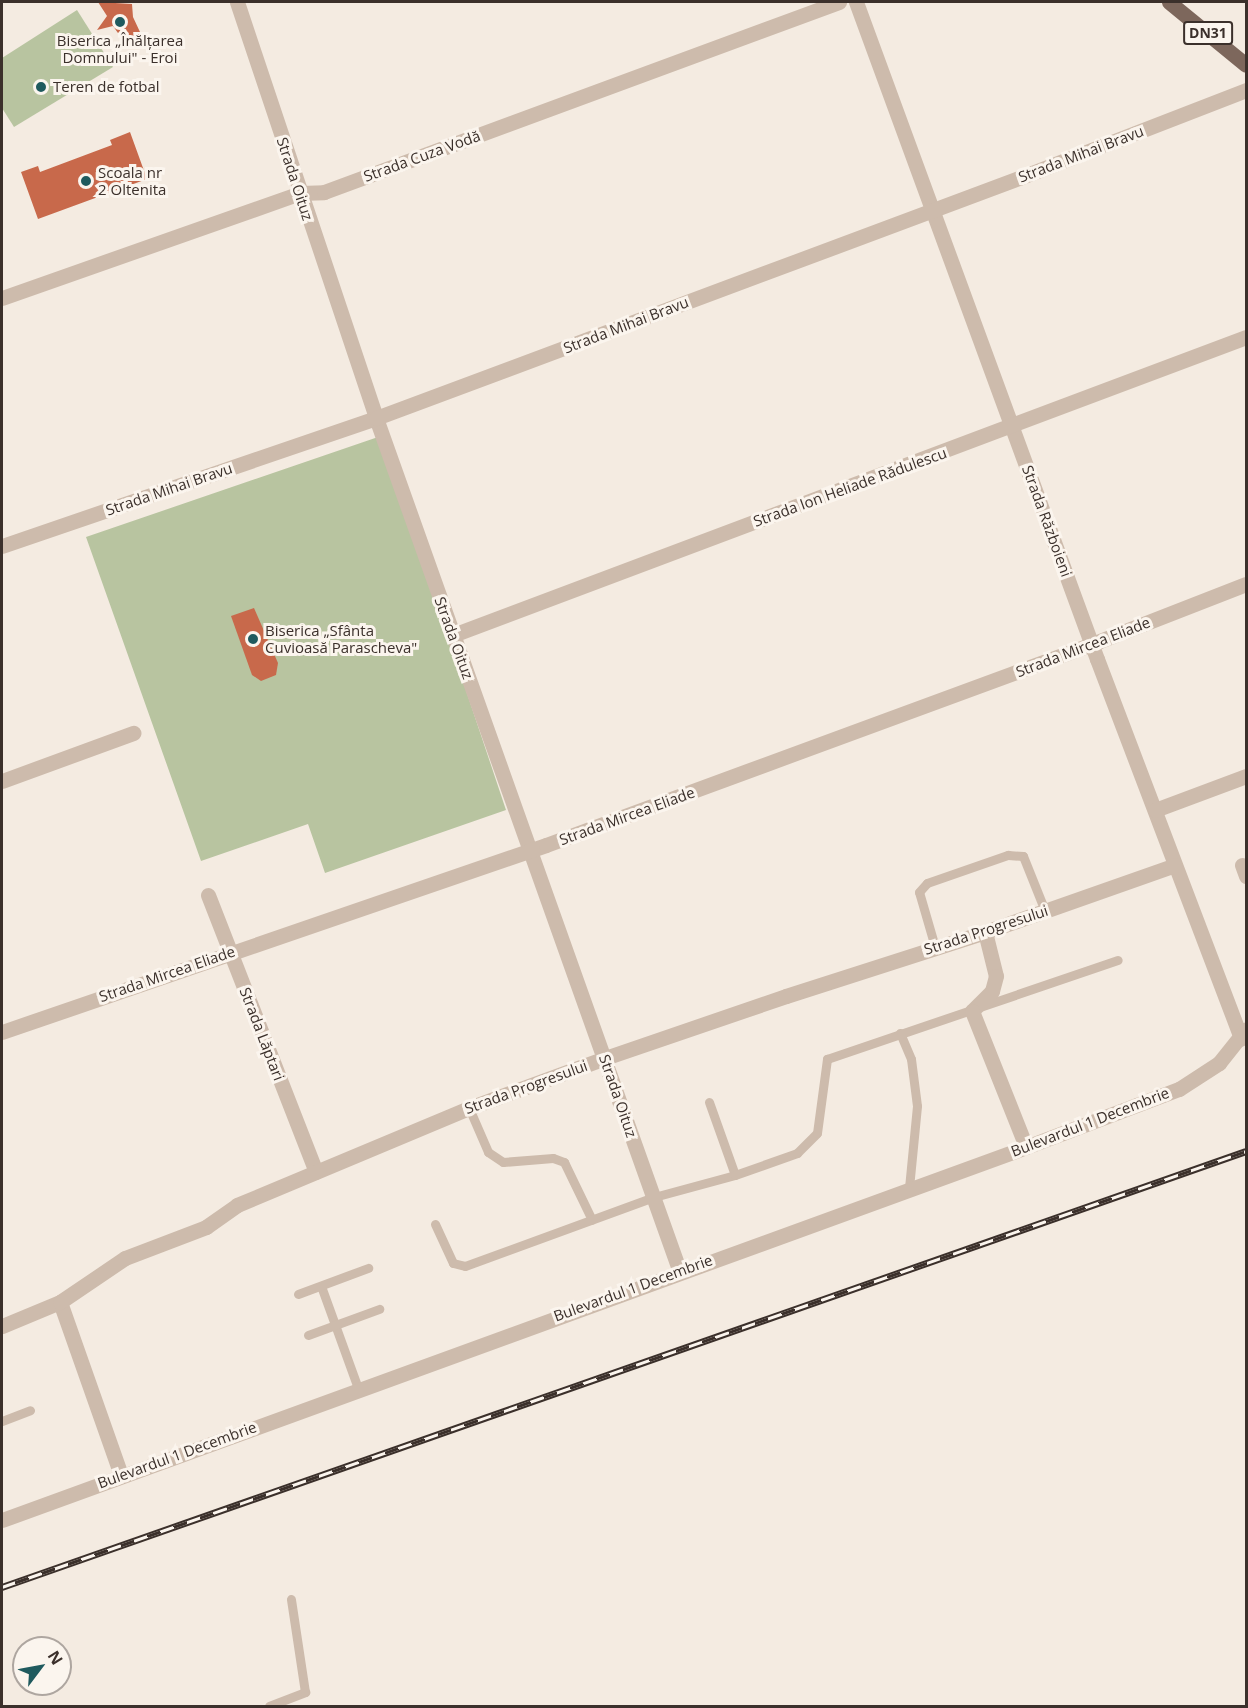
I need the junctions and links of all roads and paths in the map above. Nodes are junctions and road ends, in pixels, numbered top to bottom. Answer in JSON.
{"nodes":[{"id":1,"x":237,"y":2,"type":"edge"},
{"id":2,"x":839,"y":2,"type":"edge"},
{"id":3,"x":856,"y":2,"type":"edge"},
{"id":4,"x":1168,"y":2,"type":"edge"},
{"id":5,"x":1246,"y":65,"type":"edge"},
{"id":6,"x":1246,"y":90,"type":"edge"},
{"id":7,"x":300,"y":193,"type":"junction"},
{"id":8,"x":933,"y":210,"type":"junction"},
{"id":9,"x":2,"y":298,"type":"edge"},
{"id":10,"x":1246,"y":337,"type":"edge"},
{"id":11,"x":376,"y":418,"type":"junction"},
{"id":12,"x":1013,"y":426,"type":"junction"},
{"id":13,"x":2,"y":546,"type":"edge"},
{"id":14,"x":1246,"y":584,"type":"edge"},
{"id":15,"x":453,"y":635,"type":"junction"},
{"id":16,"x":1092,"y":644,"type":"junction"},
{"id":17,"x":133,"y":733,"type":"dead end"},
{"id":18,"x":1246,"y":776,"type":"edge"},
{"id":19,"x":2,"y":781,"type":"edge"},
{"id":20,"x":1155,"y":810,"type":"junction"},
{"id":21,"x":532,"y":850,"type":"junction"},
{"id":22,"x":1175,"y":865,"type":"junction"},
{"id":23,"x":208,"y":895,"type":"dead end"},
{"id":24,"x":1045,"y":911,"type":"junction"},
{"id":25,"x":985,"y":932,"type":"junction"},
{"id":26,"x":935,"y":947,"type":"junction"},
{"id":27,"x":230,"y":951,"type":"junction"},
{"id":28,"x":1118,"y":960,"type":"dead end"},
{"id":29,"x":972,"y":1011,"type":"junction"},
{"id":30,"x":2,"y":1032,"type":"edge"},
{"id":31,"x":900,"y":1033,"type":"junction"},
{"id":32,"x":1244,"y":1034,"type":"edge"},
{"id":33,"x":605,"y":1058,"type":"junction"},
{"id":34,"x":709,"y":1102,"type":"dead end"},
{"id":35,"x":469,"y":1108,"type":"junction"},
{"id":36,"x":1026,"y":1147,"type":"junction"},
{"id":37,"x":316,"y":1172,"type":"junction"},
{"id":38,"x":735,"y":1175,"type":"junction"},
{"id":39,"x":909,"y":1188,"type":"junction"},
{"id":40,"x":654,"y":1197,"type":"junction"},
{"id":41,"x":592,"y":1220,"type":"junction"},
{"id":42,"x":435,"y":1224,"type":"dead end"},
{"id":43,"x":369,"y":1268,"type":"dead end"},
{"id":44,"x":680,"y":1272,"type":"junction"},
{"id":45,"x":321,"y":1286,"type":"junction"},
{"id":46,"x":298,"y":1294,"type":"dead end"},
{"id":47,"x":60,"y":1302,"type":"junction"},
{"id":48,"x":379,"y":1309,"type":"dead end"},
{"id":49,"x":2,"y":1326,"type":"edge"},
{"id":50,"x":334,"y":1326,"type":"junction"},
{"id":51,"x":308,"y":1335,"type":"dead end"},
{"id":52,"x":358,"y":1388,"type":"junction"},
{"id":53,"x":30,"y":1410,"type":"dead end"},
{"id":54,"x":2,"y":1421,"type":"edge"},
{"id":55,"x":121,"y":1475,"type":"junction"},
{"id":56,"x":2,"y":1520,"type":"edge"},
{"id":57,"x":291,"y":1599,"type":"dead end"},
{"id":58,"x":269,"y":1707,"type":"edge"}],
"edges":[{"from":1,"to":7,"type":"street","name":"Strada Oituz"},
{"from":2,"to":7,"type":"street","name":"Strada Cuza Vodă"},
{"from":3,"to":8,"type":"street","name":"Strada Războieni"},
{"from":4,"to":5,"type":"main road","number":"DN31"},
{"from":6,"to":8,"type":"street","name":"Strada Mihai Bravu"},
{"from":7,"to":9,"type":"street","name":"Strada Cuza Vodă"},
{"from":7,"to":11,"type":"street","name":"Strada Oituz"},
{"from":8,"to":11,"type":"street","name":"Strada Mihai Bravu"},
{"from":8,"to":12,"type":"street","name":"Strada Războieni"},
{"from":10,"to":12,"type":"street","name":"Strada Ion Heliade Rădulescu"},
{"from":11,"to":13,"type":"street","name":"Strada Mihai Bravu"},
{"from":11,"to":15,"type":"street","name":"Strada Oituz"},
{"from":12,"to":15,"type":"street","name":"Strada Ion Heliade Rădulescu"},
{"from":12,"to":16,"type":"street","name":"Strada Războieni"},
{"from":14,"to":16,"type":"street","name":"Strada Mircea Eliade"},
{"from":15,"to":21,"type":"street","name":"Strada Oituz"},
{"from":16,"to":20,"type":"street","name":"Strada Războieni"},
{"from":16,"to":21,"type":"street","name":"Strada Mircea Eliade"},
{"from":17,"to":19,"type":"street"},
{"from":18,"to":20,"type":"street"},
{"from":20,"to":22,"type":"street","name":"Strada Războieni"},
{"from":21,"to":27,"type":"street","name":"Strada Mircea Eliade"},
{"from":21,"to":33,"type":"street","name":"Strada Oituz"},
{"from":22,"to":24,"type":"street","name":"Strada Progresului"},
{"from":22,"to":32,"type":"street","name":"Strada Războieni"},
{"from":23,"to":27,"type":"street","name":"Strada Lăptari"},
{"from":24,"to":25,"type":"street","name":"Strada Progresului"},
{"from":24,"to":26,"type":"lane"},
{"from":25,"to":26,"type":"street","name":"Strada Progresului"},
{"from":25,"to":29,"type":"street"},
{"from":26,"to":33,"type":"street","name":"Strada Progresului"},
{"from":27,"to":30,"type":"street","name":"Strada Mircea Eliade"},
{"from":27,"to":37,"type":"street","name":"Strada Lăptari"},
{"from":28,"to":29,"type":"lane"},
{"from":29,"to":31,"type":"lane"},
{"from":29,"to":36,"type":"street"},
{"from":31,"to":38,"type":"lane"},
{"from":31,"to":39,"type":"lane"},
{"from":32,"to":36,"type":"street","name":"Bulevardul 1 Decembrie"},
{"from":33,"to":35,"type":"street","name":"Strada Progresului"},
{"from":33,"to":40,"type":"street","name":"Strada Oituz"},
{"from":34,"to":38,"type":"lane"},
{"from":35,"to":37,"type":"street","name":"Strada Progresului"},
{"from":35,"to":41,"type":"lane"},
{"from":36,"to":39,"type":"street","name":"Bulevardul 1 Decembrie"},
{"from":37,"to":47,"type":"street","name":"Strada Progresului"},
{"from":38,"to":40,"type":"lane"},
{"from":39,"to":44,"type":"street","name":"Bulevardul 1 Decembrie"},
{"from":40,"to":41,"type":"lane"},
{"from":40,"to":44,"type":"street","name":"Strada Oituz"},
{"from":41,"to":42,"type":"lane"},
{"from":43,"to":45,"type":"lane"},
{"from":44,"to":52,"type":"street","name":"Bulevardul 1 Decembrie"},
{"from":45,"to":46,"type":"lane"},
{"from":45,"to":50,"type":"lane"},
{"from":47,"to":49,"type":"street","name":"Strada Progresului"},
{"from":47,"to":55,"type":"street"},
{"from":48,"to":50,"type":"lane"},
{"from":50,"to":51,"type":"lane"},
{"from":50,"to":52,"type":"lane"},
{"from":52,"to":55,"type":"street","name":"Bulevardul 1 Decembrie"},
{"from":53,"to":54,"type":"lane"},
{"from":55,"to":56,"type":"street","name":"Bulevardul 1 Decembrie"},
{"from":57,"to":58,"type":"lane"}]}
